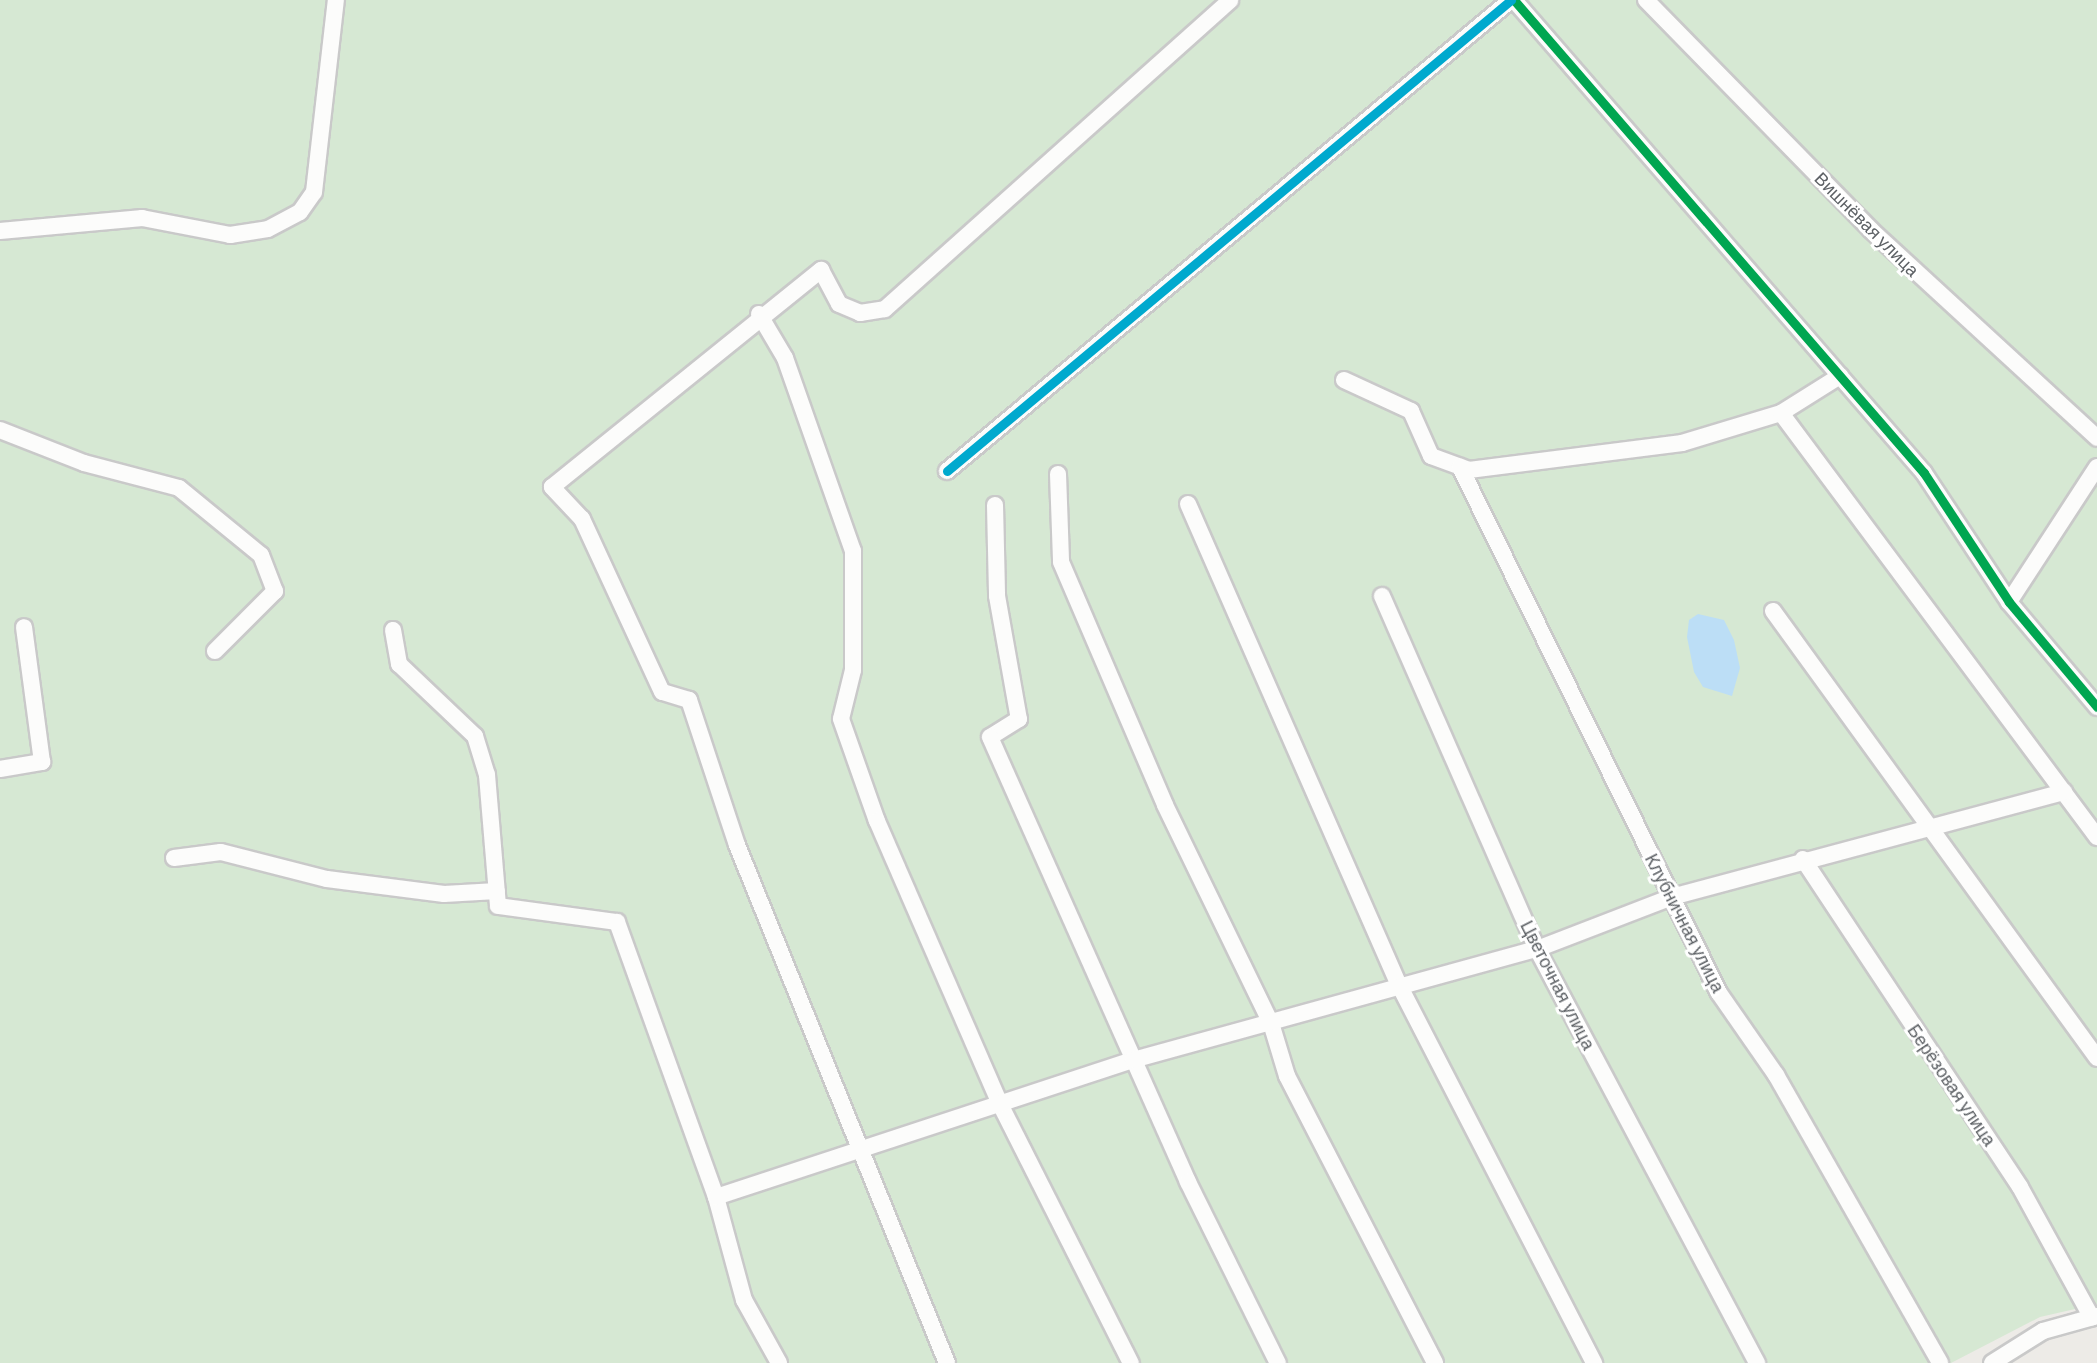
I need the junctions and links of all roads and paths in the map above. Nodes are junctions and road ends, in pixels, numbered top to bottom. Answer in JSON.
{"nodes":[{"id":1,"x":337,"y":0,"type":"edge"},
{"id":2,"x":1230,"y":0,"type":"edge"},
{"id":3,"x":1513,"y":0,"type":"edge"},
{"id":4,"x":1646,"y":0,"type":"edge"},
{"id":5,"x":0,"y":231,"type":"edge"},
{"id":6,"x":759,"y":314,"type":"junction"},
{"id":7,"x":1840,"y":376,"type":"junction"},
{"id":8,"x":1344,"y":380,"type":"dead end"},
{"id":9,"x":1781,"y":413,"type":"junction"},
{"id":10,"x":0,"y":430,"type":"edge"},
{"id":11,"x":2097,"y":438,"type":"edge"},
{"id":12,"x":1460,"y":467,"type":"junction"},
{"id":13,"x":2097,"y":467,"type":"edge"},
{"id":14,"x":947,"y":471,"type":"dead end"},
{"id":15,"x":1058,"y":474,"type":"dead end"},
{"id":16,"x":1188,"y":504,"type":"dead end"},
{"id":17,"x":995,"y":505,"type":"dead end"},
{"id":18,"x":1382,"y":596,"type":"dead end"},
{"id":19,"x":2009,"y":602,"type":"junction"},
{"id":20,"x":1773,"y":611,"type":"dead end"},
{"id":21,"x":24,"y":627,"type":"dead end"},
{"id":22,"x":393,"y":630,"type":"dead end"},
{"id":23,"x":215,"y":651,"type":"dead end"},
{"id":24,"x":2097,"y":707,"type":"edge"},
{"id":25,"x":0,"y":769,"type":"edge"},
{"id":26,"x":2064,"y":792,"type":"junction"},
{"id":27,"x":1933,"y":830,"type":"junction"},
{"id":28,"x":2097,"y":836,"type":"edge"},
{"id":29,"x":173,"y":858,"type":"dead end"},
{"id":30,"x":1803,"y":859,"type":"junction"},
{"id":31,"x":497,"y":891,"type":"junction"},
{"id":32,"x":1672,"y":897,"type":"junction"},
{"id":33,"x":1537,"y":949,"type":"junction"},
{"id":34,"x":1398,"y":983,"type":"junction"},
{"id":35,"x":1270,"y":1023,"type":"junction"},
{"id":36,"x":2097,"y":1058,"type":"edge"},
{"id":37,"x":1133,"y":1060,"type":"junction"},
{"id":38,"x":1000,"y":1104,"type":"junction"},
{"id":39,"x":862,"y":1149,"type":"junction"},
{"id":40,"x":716,"y":1197,"type":"junction"},
{"id":41,"x":2094,"y":1317,"type":"edge"},
{"id":42,"x":779,"y":1363,"type":"edge"},
{"id":43,"x":947,"y":1363,"type":"edge"},
{"id":44,"x":1131,"y":1363,"type":"edge"},
{"id":45,"x":1278,"y":1363,"type":"edge"},
{"id":46,"x":1435,"y":1363,"type":"edge"},
{"id":47,"x":1594,"y":1363,"type":"edge"},
{"id":48,"x":1757,"y":1363,"type":"edge"},
{"id":49,"x":1940,"y":1363,"type":"edge"},
{"id":50,"x":1992,"y":1363,"type":"edge"}],
"edges":[{"from":1,"to":5,"type":"street"},
{"from":2,"to":6,"type":"street"},
{"from":3,"to":7,"type":"street"},
{"from":3,"to":14,"type":"street"},
{"from":4,"to":11,"type":"street","name":"Вишнёвая улица"},
{"from":6,"to":38,"type":"street"},
{"from":6,"to":39,"type":"street"},
{"from":7,"to":9,"type":"street"},
{"from":7,"to":19,"type":"street"},
{"from":8,"to":12,"type":"street"},
{"from":9,"to":12,"type":"street"},
{"from":9,"to":26,"type":"street"},
{"from":10,"to":23,"type":"street"},
{"from":12,"to":32,"type":"street","name":"Клубничная улица"},
{"from":13,"to":19,"type":"street"},
{"from":15,"to":35,"type":"street"},
{"from":16,"to":34,"type":"street"},
{"from":17,"to":37,"type":"street"},
{"from":18,"to":33,"type":"street","name":"Цветочная улица"},
{"from":19,"to":24,"type":"street"},
{"from":20,"to":27,"type":"street"},
{"from":21,"to":25,"type":"street"},
{"from":22,"to":31,"type":"street"},
{"from":26,"to":27,"type":"street"},
{"from":26,"to":28,"type":"street"},
{"from":27,"to":30,"type":"street"},
{"from":27,"to":36,"type":"street"},
{"from":29,"to":31,"type":"street"},
{"from":30,"to":32,"type":"street"},
{"from":30,"to":41,"type":"street","name":"Берёзовая улица"},
{"from":31,"to":40,"type":"street"},
{"from":32,"to":33,"type":"street"},
{"from":32,"to":49,"type":"street","name":"Клубничная улица"},
{"from":33,"to":34,"type":"street"},
{"from":33,"to":48,"type":"street","name":"Цветочная улица"},
{"from":34,"to":35,"type":"street"},
{"from":34,"to":47,"type":"street"},
{"from":35,"to":37,"type":"street"},
{"from":35,"to":46,"type":"street"},
{"from":37,"to":38,"type":"street"},
{"from":37,"to":45,"type":"street"},
{"from":38,"to":39,"type":"street"},
{"from":38,"to":44,"type":"street"},
{"from":39,"to":40,"type":"street"},
{"from":39,"to":43,"type":"street"},
{"from":40,"to":42,"type":"street"},
{"from":41,"to":50,"type":"street"}]}
